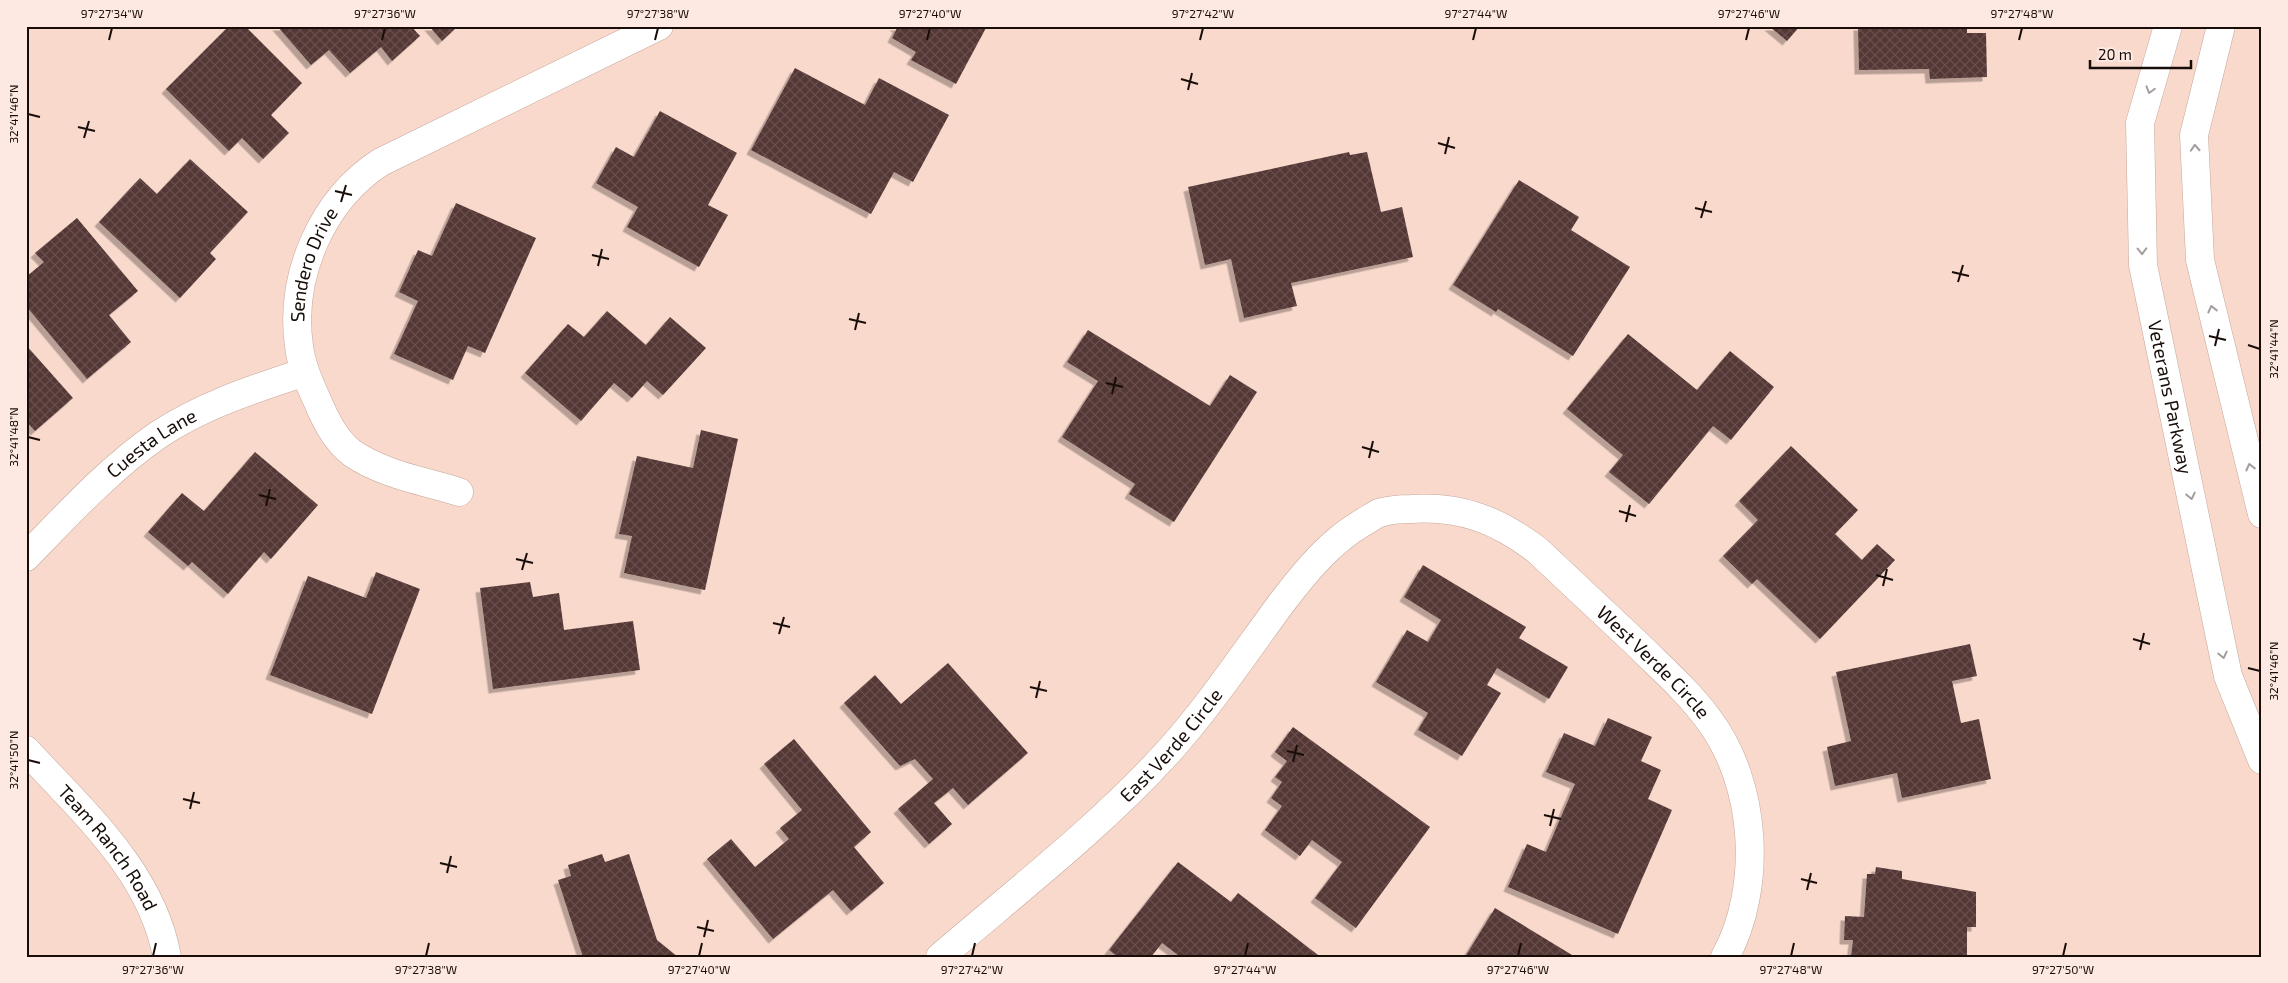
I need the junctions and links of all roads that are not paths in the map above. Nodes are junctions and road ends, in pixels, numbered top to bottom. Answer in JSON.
{"nodes":[{"id":1,"x":659,"y":26,"type":"edge"},
{"id":2,"x":2168,"y":26,"type":"edge"},
{"id":3,"x":2221,"y":26,"type":"edge"},
{"id":4,"x":305,"y":372,"type":"junction"},
{"id":5,"x":458,"y":492,"type":"dead end"},
{"id":6,"x":1379,"y":513,"type":"joint"},
{"id":7,"x":2262,"y":514,"type":"edge"},
{"id":8,"x":26,"y":557,"type":"edge"},
{"id":9,"x":26,"y":750,"type":"edge"},
{"id":10,"x":2262,"y":760,"type":"edge"},
{"id":11,"x":167,"y":957,"type":"edge"},
{"id":12,"x":940,"y":957,"type":"edge"},
{"id":13,"x":1725,"y":957,"type":"edge"}],
"edges":[{"from":1,"to":4,"type":"street","name":"Sendero Drive"},
{"from":2,"to":10,"type":"street","name":"Veterans Parkway","one_way":true},
{"from":7,"to":3,"type":"street","one_way":true},
{"from":4,"to":5,"type":"street","name":"Sendero Drive"},
{"from":4,"to":8,"type":"street","name":"Cuesta Lane"},
{"from":6,"to":12,"type":"street","name":"East Verde Circle"},
{"from":6,"to":13,"type":"street","name":"West Verde Circle"},
{"from":9,"to":11,"type":"street","name":"Team Ranch Road"}]}
